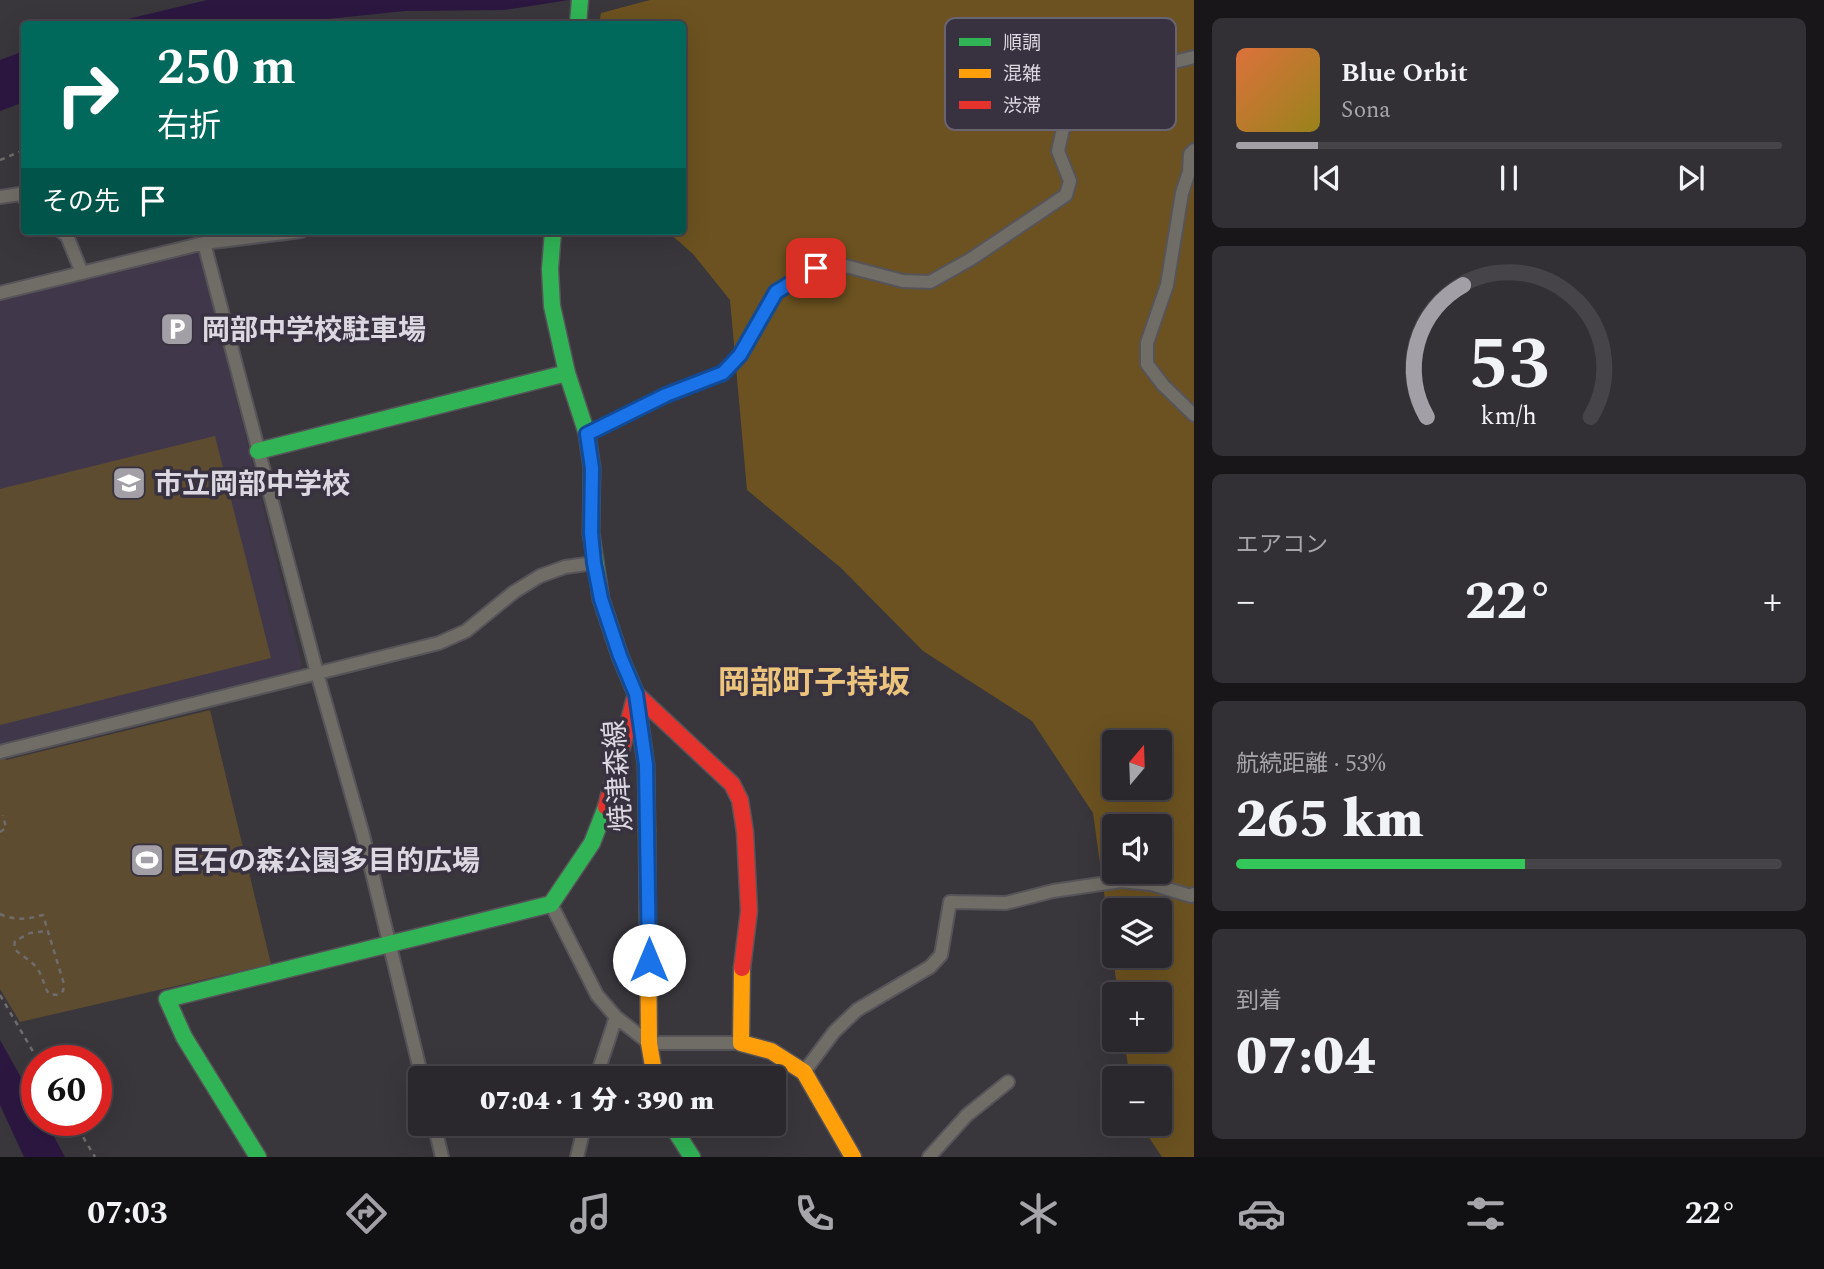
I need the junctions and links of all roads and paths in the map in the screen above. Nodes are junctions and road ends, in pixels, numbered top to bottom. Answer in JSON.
{"nodes":[{"id":1,"x":580,"y":0,"type":"edge"},
{"id":2,"x":578,"y":21,"type":"edge"},
{"id":3,"x":1194,"y":57,"type":"edge"},
{"id":4,"x":1176,"y":62,"type":"edge"},
{"id":5,"x":1063,"y":130,"type":"edge"},
{"id":6,"x":1194,"y":149,"type":"edge"},
{"id":7,"x":21,"y":151,"type":"edge"},
{"id":8,"x":0,"y":160,"type":"edge"},
{"id":9,"x":1191,"y":172,"type":"edge"},
{"id":10,"x":21,"y":195,"type":"edge"},
{"id":11,"x":0,"y":198,"type":"edge"},
{"id":12,"x":65,"y":235,"type":"edge"},
{"id":13,"x":269,"y":235,"type":"edge"},
{"id":14,"x":553,"y":235,"type":"edge"},
{"id":15,"x":204,"y":243,"type":"junction"},
{"id":16,"x":82,"y":272,"type":"junction"},
{"id":17,"x":0,"y":293,"type":"edge"},
{"id":18,"x":567,"y":373,"type":"junction"},
{"id":19,"x":1194,"y":415,"type":"edge"},
{"id":20,"x":587,"y":434,"type":"junction"},
{"id":21,"x":258,"y":451,"type":"junction"},
{"id":22,"x":594,"y":563,"type":"junction"},
{"id":23,"x":317,"y":673,"type":"junction"},
{"id":24,"x":636,"y":694,"type":"junction"},
{"id":25,"x":0,"y":752,"type":"edge"},
{"id":26,"x":3,"y":815,"type":"dead end"},
{"id":27,"x":0,"y":832,"type":"edge"},
{"id":28,"x":1194,"y":894,"type":"edge"},
{"id":29,"x":551,"y":904,"type":"junction"},
{"id":30,"x":0,"y":914,"type":"edge"},
{"id":31,"x":47,"y":930,"type":"junction"},
{"id":32,"x":389,"y":945,"type":"junction"},
{"id":33,"x":0,"y":995,"type":"edge"},
{"id":34,"x":616,"y":1017,"type":"junction"},
{"id":35,"x":649,"y":1043,"type":"junction"},
{"id":36,"x":741,"y":1043,"type":"junction"},
{"id":37,"x":29,"y":1045,"type":"edge"},
{"id":38,"x":419,"y":1066,"type":"edge"},
{"id":39,"x":600,"y":1066,"type":"edge"},
{"id":40,"x":653,"y":1066,"type":"edge"},
{"id":41,"x":804,"y":1072,"type":"junction"},
{"id":42,"x":1008,"y":1082,"type":"dead end"},
{"id":43,"x":83,"y":1136,"type":"edge"},
{"id":44,"x":437,"y":1136,"type":"edge"},
{"id":45,"x":582,"y":1136,"type":"edge"},
{"id":46,"x":679,"y":1136,"type":"edge"},
{"id":47,"x":95,"y":1157,"type":"edge"},
{"id":48,"x":258,"y":1157,"type":"edge"},
{"id":49,"x":442,"y":1157,"type":"edge"},
{"id":50,"x":577,"y":1157,"type":"edge"},
{"id":51,"x":692,"y":1157,"type":"edge"},
{"id":52,"x":853,"y":1157,"type":"edge"},
{"id":53,"x":929,"y":1157,"type":"edge"}],
"edges":[{"from":1,"to":2,"type":"street"},
{"from":3,"to":4,"type":"street"},
{"from":5,"to":20,"type":"street"},
{"from":6,"to":9,"type":"street"},
{"from":7,"to":8,"type":"path"},
{"from":9,"to":19,"type":"street"},
{"from":10,"to":11,"type":"street"},
{"from":12,"to":16,"type":"street"},
{"from":13,"to":15,"type":"street"},
{"from":14,"to":18,"type":"street","name":"焼津森線"},
{"from":15,"to":16,"type":"street"},
{"from":15,"to":21,"type":"street"},
{"from":16,"to":17,"type":"street"},
{"from":18,"to":20,"type":"street","name":"焼津森線"},
{"from":18,"to":21,"type":"street"},
{"from":20,"to":22,"type":"street","name":"焼津森線"},
{"from":21,"to":23,"type":"street"},
{"from":22,"to":23,"type":"street"},
{"from":22,"to":24,"type":"street","name":"焼津森線"},
{"from":23,"to":25,"type":"street"},
{"from":23,"to":32,"type":"street"},
{"from":24,"to":29,"type":"street"},
{"from":24,"to":35,"type":"street","name":"焼津森線"},
{"from":24,"to":36,"type":"street"},
{"from":26,"to":27,"type":"path"},
{"from":28,"to":41,"type":"street"},
{"from":29,"to":32,"type":"street"},
{"from":29,"to":34,"type":"street"},
{"from":30,"to":31,"type":"path"},
{"from":31,"to":31,"type":"path"},
{"from":32,"to":38,"type":"street"},
{"from":32,"to":48,"type":"street"},
{"from":33,"to":37,"type":"path"},
{"from":34,"to":35,"type":"street"},
{"from":34,"to":39,"type":"street"},
{"from":35,"to":36,"type":"street"},
{"from":35,"to":40,"type":"street","name":"焼津森線"},
{"from":36,"to":41,"type":"street"},
{"from":41,"to":52,"type":"street"},
{"from":42,"to":53,"type":"street"},
{"from":43,"to":47,"type":"path"},
{"from":44,"to":49,"type":"street"},
{"from":45,"to":50,"type":"street"},
{"from":46,"to":51,"type":"street"}]}
